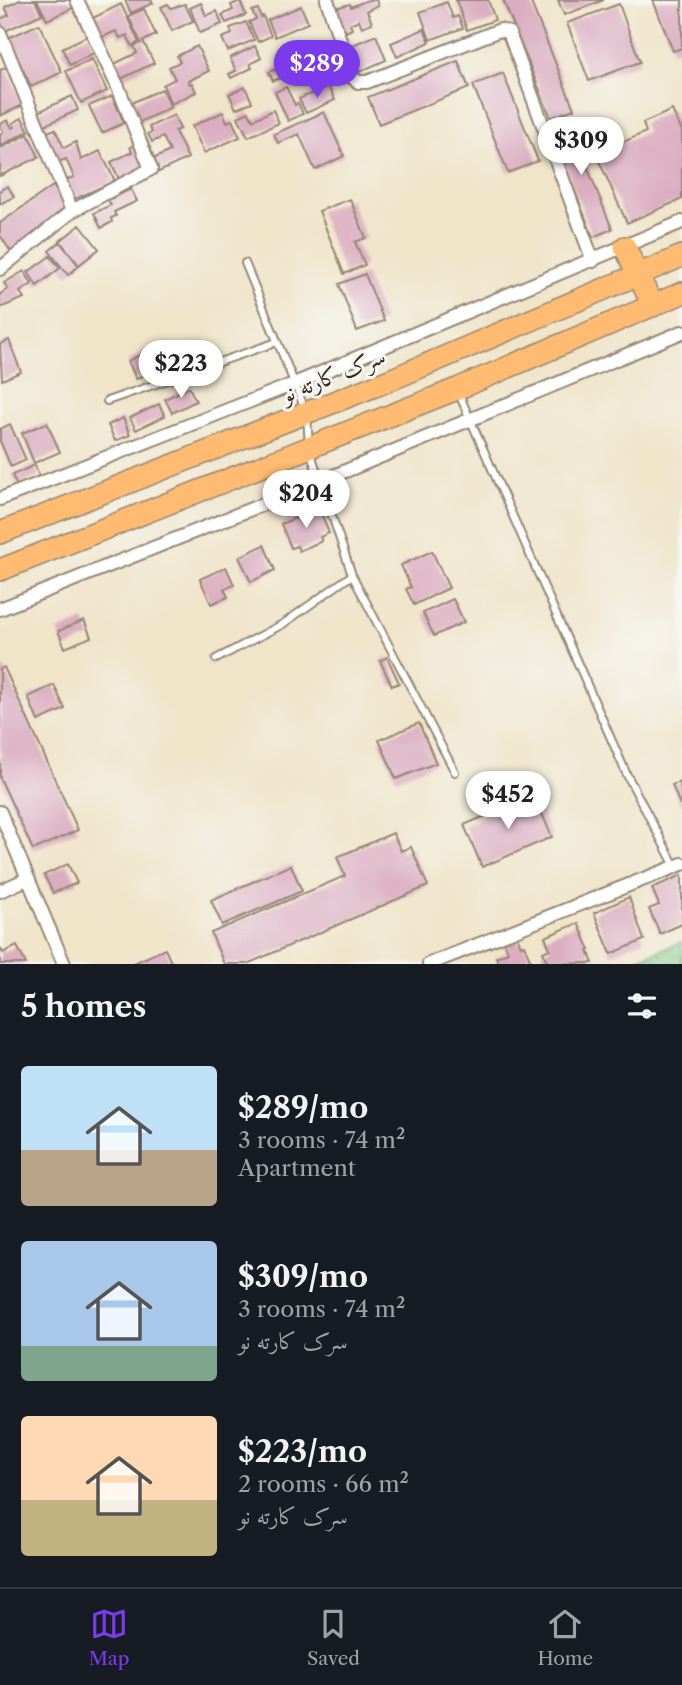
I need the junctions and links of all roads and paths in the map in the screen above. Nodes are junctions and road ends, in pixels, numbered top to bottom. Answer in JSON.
{"nodes":[{"id":1,"x":77,"y":0,"type":"edge"},
{"id":2,"x":327,"y":0,"type":"edge"},
{"id":3,"x":0,"y":33,"type":"edge"},
{"id":4,"x":72,"y":211,"type":"junction"},
{"id":5,"x":682,"y":222,"type":"edge"},
{"id":6,"x":625,"y":247,"type":"junction"},
{"id":7,"x":682,"y":256,"type":"edge"},
{"id":8,"x":593,"y":261,"type":"junction"},
{"id":9,"x":245,"y":263,"type":"dead end"},
{"id":10,"x":0,"y":270,"type":"edge"},
{"id":11,"x":639,"y":276,"type":"junction"},
{"id":12,"x":682,"y":293,"type":"edge"},
{"id":13,"x":653,"y":306,"type":"junction"},
{"id":14,"x":682,"y":332,"type":"edge"},
{"id":15,"x":277,"y":342,"type":"junction"},
{"id":16,"x":294,"y":384,"type":"junction"},
{"id":17,"x":457,"y":388,"type":"junction"},
{"id":18,"x":107,"y":401,"type":"dead end"},
{"id":19,"x":307,"y":414,"type":"junction"},
{"id":20,"x":470,"y":421,"type":"junction"},
{"id":21,"x":309,"y":447,"type":"junction"},
{"id":22,"x":319,"y":482,"type":"junction"},
{"id":23,"x":0,"y":499,"type":"edge"},
{"id":24,"x":0,"y":534,"type":"edge"},
{"id":25,"x":0,"y":570,"type":"edge"},
{"id":26,"x":352,"y":575,"type":"junction"},
{"id":27,"x":0,"y":609,"type":"edge"},
{"id":28,"x":216,"y":659,"type":"dead end"},
{"id":29,"x":455,"y":772,"type":"dead end"},
{"id":30,"x":0,"y":812,"type":"edge"},
{"id":31,"x":678,"y":865,"type":"edge"},
{"id":32,"x":27,"y":879,"type":"junction"},
{"id":33,"x":0,"y":891,"type":"edge"},
{"id":34,"x":64,"y":964,"type":"edge"},
{"id":35,"x":429,"y":964,"type":"edge"}],
"edges":[{"from":1,"to":4,"type":"street"},
{"from":2,"to":8,"type":"street"},
{"from":3,"to":4,"type":"street"},
{"from":4,"to":10,"type":"street"},
{"from":5,"to":6,"type":"street"},
{"from":6,"to":8,"type":"street"},
{"from":6,"to":11,"type":"highway"},
{"from":7,"to":11,"type":"highway","name":"سرک کارته نو"},
{"from":8,"to":16,"type":"street"},
{"from":9,"to":15,"type":"lane"},
{"from":11,"to":13,"type":"highway"},
{"from":11,"to":19,"type":"highway","name":"سرک کارته نو"},
{"from":12,"to":13,"type":"highway"},
{"from":13,"to":17,"type":"highway"},
{"from":14,"to":20,"type":"street"},
{"from":15,"to":16,"type":"lane"},
{"from":15,"to":18,"type":"lane"},
{"from":16,"to":19,"type":"lane"},
{"from":16,"to":23,"type":"street"},
{"from":17,"to":20,"type":"lane"},
{"from":17,"to":21,"type":"highway"},
{"from":19,"to":21,"type":"lane"},
{"from":19,"to":24,"type":"highway","name":"سرک کارته نو"},
{"from":20,"to":22,"type":"street"},
{"from":20,"to":31,"type":"lane"},
{"from":21,"to":22,"type":"lane"},
{"from":21,"to":25,"type":"highway"},
{"from":22,"to":26,"type":"lane"},
{"from":22,"to":27,"type":"street"},
{"from":26,"to":28,"type":"lane"},
{"from":26,"to":29,"type":"lane"},
{"from":30,"to":32,"type":"street"},
{"from":31,"to":35,"type":"street"},
{"from":32,"to":33,"type":"street"},
{"from":32,"to":34,"type":"street"}]}
